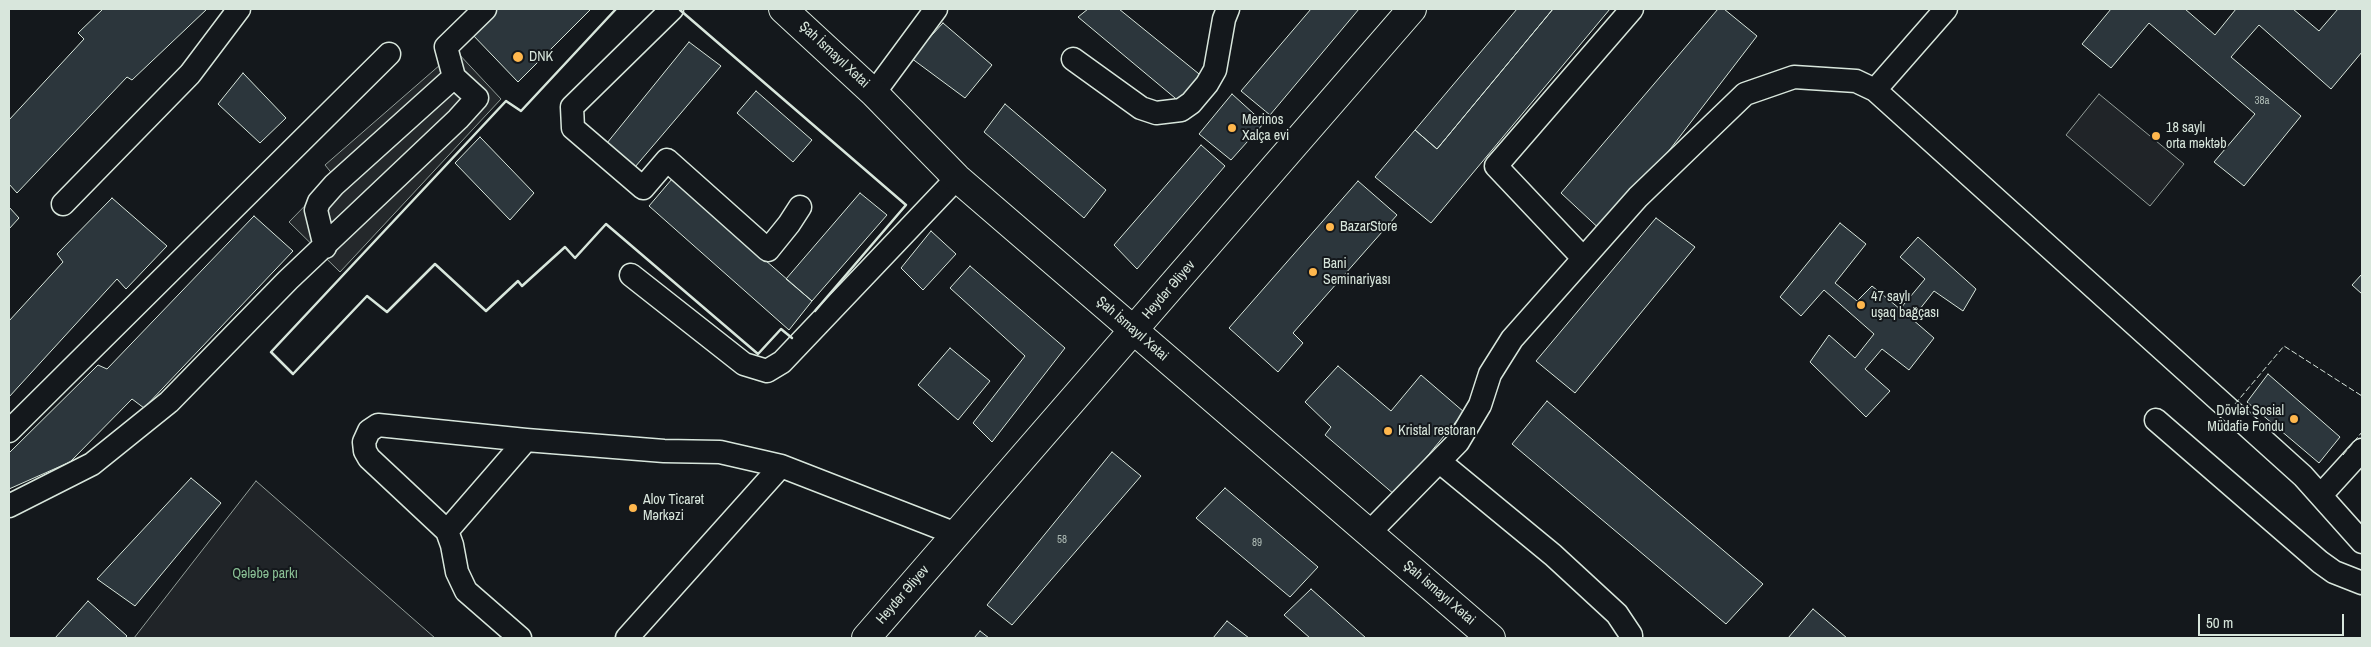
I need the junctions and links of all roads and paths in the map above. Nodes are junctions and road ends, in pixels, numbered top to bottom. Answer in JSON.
{"nodes":[{"id":1,"x":239,"y":9,"type":"edge"},
{"id":2,"x":485,"y":9,"type":"edge"},
{"id":3,"x":672,"y":9,"type":"edge"},
{"id":4,"x":783,"y":9,"type":"edge"},
{"id":5,"x":936,"y":9,"type":"edge"},
{"id":6,"x":1228,"y":9,"type":"edge"},
{"id":7,"x":1412,"y":9,"type":"edge"},
{"id":8,"x":1632,"y":9,"type":"edge"},
{"id":9,"x":1946,"y":9,"type":"edge"},
{"id":10,"x":389,"y":54,"type":"dead end"},
{"id":11,"x":1073,"y":59,"type":"dead end"},
{"id":12,"x":454,"y":77,"type":"junction"},
{"id":13,"x":1874,"y":90,"type":"junction"},
{"id":14,"x":874,"y":93,"type":"junction"},
{"id":15,"x":957,"y":178,"type":"junction"},
{"id":16,"x":63,"y":204,"type":"dead end"},
{"id":17,"x":800,"y":206,"type":"dead end"},
{"id":18,"x":325,"y":247,"type":"junction"},
{"id":19,"x":1583,"y":258,"type":"junction"},
{"id":20,"x":631,"y":275,"type":"dead end"},
{"id":21,"x":1134,"y":330,"type":"junction"},
{"id":22,"x":2156,"y":420,"type":"dead end"},
{"id":23,"x":9,"y":432,"type":"edge"},
{"id":24,"x":526,"y":440,"type":"junction"},
{"id":25,"x":2362,"y":450,"type":"edge"},
{"id":26,"x":1440,"y":462,"type":"junction"},
{"id":27,"x":781,"y":466,"type":"junction"},
{"id":28,"x":2321,"y":495,"type":"junction"},
{"id":29,"x":9,"y":506,"type":"edge"},
{"id":30,"x":447,"y":531,"type":"junction"},
{"id":31,"x":1369,"y":533,"type":"junction"},
{"id":32,"x":956,"y":534,"type":"junction"},
{"id":33,"x":2362,"y":542,"type":"edge"},
{"id":34,"x":2362,"y":583,"type":"edge"},
{"id":35,"x":520,"y":638,"type":"edge"},
{"id":36,"x":627,"y":638,"type":"edge"},
{"id":37,"x":866,"y":638,"type":"edge"},
{"id":38,"x":1491,"y":638,"type":"edge"},
{"id":39,"x":1631,"y":638,"type":"edge"}],
"edges":[{"from":1,"to":16,"type":"street"},
{"from":2,"to":12,"type":"street"},
{"from":3,"to":17,"type":"street"},
{"from":4,"to":14,"type":"main road","name":"Şah İsmayıl Xətai"},
{"from":5,"to":14,"type":"street"},
{"from":6,"to":11,"type":"street"},
{"from":7,"to":21,"type":"main road","name":"Heydər Əliyev"},
{"from":8,"to":19,"type":"street"},
{"from":9,"to":13,"type":"street"},
{"from":10,"to":23,"type":"street"},
{"from":12,"to":18,"type":"street"},
{"from":12,"to":18,"type":"street"},
{"from":13,"to":19,"type":"street"},
{"from":13,"to":28,"type":"street"},
{"from":14,"to":15,"type":"main road","name":"Şah İsmayıl Xətai"},
{"from":15,"to":20,"type":"street"},
{"from":15,"to":21,"type":"main road","name":"Şah İsmayıl Xətai"},
{"from":18,"to":29,"type":"street"},
{"from":19,"to":26,"type":"street"},
{"from":21,"to":31,"type":"main road","name":"Şah İsmayıl Xətai"},
{"from":21,"to":32,"type":"main road","name":"Heydər Əliyev"},
{"from":22,"to":34,"type":"street"},
{"from":24,"to":27,"type":"street"},
{"from":24,"to":30,"type":"street"},
{"from":24,"to":30,"type":"street"},
{"from":25,"to":28,"type":"street"},
{"from":26,"to":31,"type":"street"},
{"from":26,"to":39,"type":"street"},
{"from":27,"to":32,"type":"street"},
{"from":27,"to":36,"type":"street"},
{"from":28,"to":33,"type":"street"},
{"from":30,"to":35,"type":"street"},
{"from":31,"to":38,"type":"main road","name":"Şah İsmayıl Xətai"},
{"from":32,"to":37,"type":"main road","name":"Heydər Əliyev"}]}
